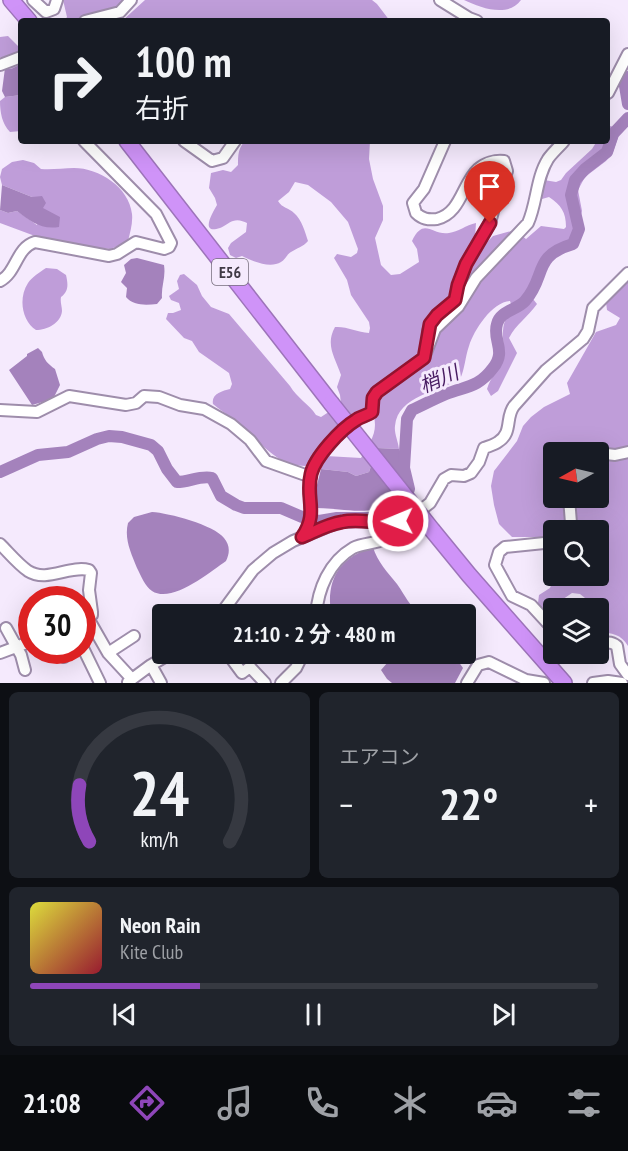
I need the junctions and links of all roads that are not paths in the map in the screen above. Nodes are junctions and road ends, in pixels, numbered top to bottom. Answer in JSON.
{"nodes":[{"id":1,"x":11,"y":0,"type":"edge"},
{"id":2,"x":33,"y":0,"type":"edge"},
{"id":3,"x":57,"y":0,"type":"edge"},
{"id":4,"x":131,"y":0,"type":"edge"},
{"id":5,"x":440,"y":0,"type":"edge"},
{"id":6,"x":26,"y":18,"type":"edge"},
{"id":7,"x":97,"y":18,"type":"edge"},
{"id":8,"x":469,"y":18,"type":"edge"},
{"id":9,"x":628,"y":54,"type":"edge"},
{"id":10,"x":18,"y":58,"type":"edge"},
{"id":11,"x":0,"y":67,"type":"edge"},
{"id":12,"x":0,"y":76,"type":"edge"},
{"id":13,"x":610,"y":89,"type":"edge"},
{"id":14,"x":87,"y":144,"type":"edge"},
{"id":15,"x":129,"y":144,"type":"edge"},
{"id":16,"x":188,"y":144,"type":"edge"},
{"id":17,"x":233,"y":144,"type":"edge"},
{"id":18,"x":444,"y":144,"type":"edge"},
{"id":19,"x":561,"y":144,"type":"edge"},
{"id":20,"x":628,"y":273,"type":"edge"},
{"id":21,"x":0,"y":281,"type":"edge"},
{"id":22,"x":427,"y":349,"type":"junction"},
{"id":23,"x":0,"y":410,"type":"edge"},
{"id":24,"x":628,"y":452,"type":"edge"},
{"id":25,"x":609,"y":454,"type":"edge"},
{"id":26,"x":311,"y":477,"type":"junction"},
{"id":27,"x":405,"y":519,"type":"junction"},
{"id":28,"x":302,"y":537,"type":"junction"},
{"id":29,"x":543,"y":543,"type":"edge"},
{"id":30,"x":0,"y":544,"type":"edge"},
{"id":31,"x":89,"y":586,"type":"edge"},
{"id":32,"x":228,"y":604,"type":"edge"},
{"id":33,"x":317,"y":604,"type":"edge"},
{"id":34,"x":543,"y":620,"type":"edge"},
{"id":35,"x":6,"y":628,"type":"dead end"},
{"id":36,"x":96,"y":636,"type":"edge"},
{"id":37,"x":134,"y":636,"type":"dead end"},
{"id":38,"x":609,"y":642,"type":"edge"},
{"id":39,"x":16,"y":647,"type":"junction"},
{"id":40,"x":0,"y":653,"type":"edge"},
{"id":41,"x":108,"y":653,"type":"junction"},
{"id":42,"x":91,"y":664,"type":"edge"},
{"id":43,"x":152,"y":664,"type":"joint"},
{"id":44,"x":235,"y":664,"type":"edge"},
{"id":45,"x":298,"y":664,"type":"edge"},
{"id":46,"x":25,"y":670,"type":"dead end"},
{"id":47,"x":628,"y":675,"type":"edge"},
{"id":48,"x":129,"y":681,"type":"edge"},
{"id":49,"x":100,"y":683,"type":"edge"},
{"id":50,"x":162,"y":683,"type":"edge"},
{"id":51,"x":265,"y":683,"type":"edge"},
{"id":52,"x":281,"y":683,"type":"edge"},
{"id":53,"x":467,"y":683,"type":"edge"},
{"id":54,"x":544,"y":683,"type":"edge"},
{"id":55,"x":564,"y":683,"type":"edge"},
{"id":56,"x":593,"y":683,"type":"edge"},
{"id":57,"x":622,"y":683,"type":"edge"}],
"edges":[{"from":1,"to":6,"type":"highway"},
{"from":2,"to":3,"type":"street"},
{"from":4,"to":7,"type":"street"},
{"from":5,"to":8,"type":"street"},
{"from":9,"to":13,"type":"street"},
{"from":10,"to":11,"type":"street"},
{"from":11,"to":12,"type":"street"},
{"from":14,"to":21,"type":"street"},
{"from":15,"to":55,"type":"highway","number":"E56","bridge":true},
{"from":16,"to":17,"type":"street"},
{"from":18,"to":22,"type":"street"},
{"from":19,"to":22,"type":"street"},
{"from":20,"to":27,"type":"street"},
{"from":22,"to":26,"type":"street"},
{"from":23,"to":26,"type":"street"},
{"from":24,"to":25,"type":"street"},
{"from":26,"to":28,"type":"street"},
{"from":27,"to":28,"type":"street"},
{"from":27,"to":33,"type":"street"},
{"from":28,"to":32,"type":"street"},
{"from":29,"to":34,"type":"street"},
{"from":30,"to":31,"type":"street"},
{"from":35,"to":39,"type":"street"},
{"from":36,"to":41,"type":"street"},
{"from":37,"to":41,"type":"street"},
{"from":38,"to":47,"type":"street"},
{"from":39,"to":40,"type":"street"},
{"from":39,"to":46,"type":"street"},
{"from":41,"to":48,"type":"street"},
{"from":42,"to":49,"type":"street"},
{"from":43,"to":48,"type":"street"},
{"from":43,"to":50,"type":"street"},
{"from":44,"to":51,"type":"street"},
{"from":45,"to":52,"type":"street"},
{"from":53,"to":54,"type":"street"},
{"from":56,"to":57,"type":"street"}]}
